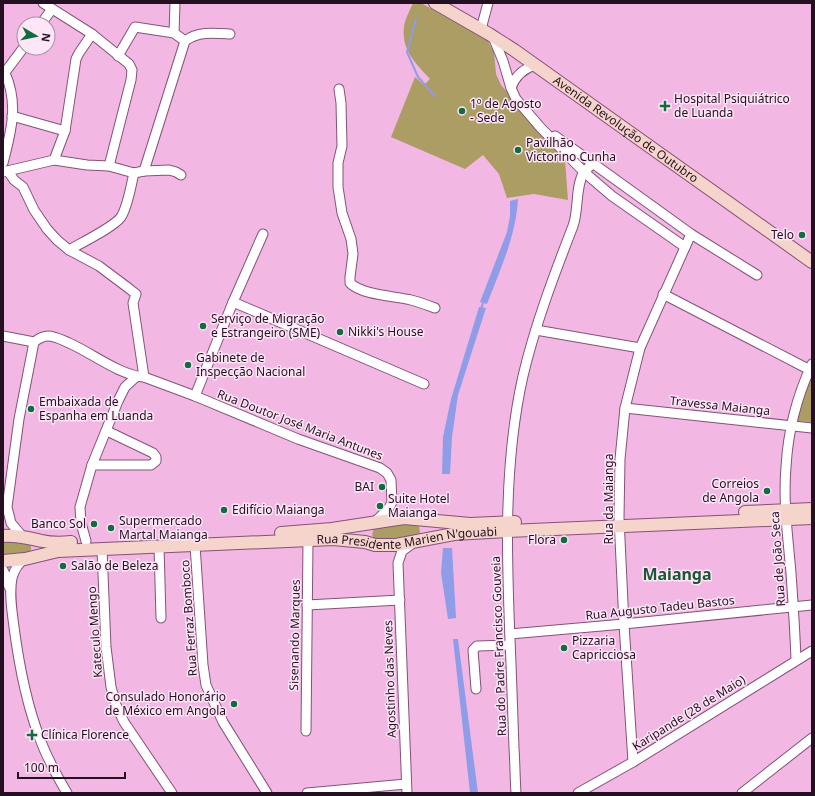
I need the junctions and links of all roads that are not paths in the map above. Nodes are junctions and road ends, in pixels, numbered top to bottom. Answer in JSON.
{"nodes":[{"id":1,"x":43,"y":3,"type":"edge"},
{"id":2,"x":175,"y":3,"type":"edge"},
{"id":3,"x":435,"y":3,"type":"edge"},
{"id":4,"x":488,"y":3,"type":"edge"},
{"id":5,"x":52,"y":9,"type":"junction"},
{"id":6,"x":47,"y":16,"type":"edge"},
{"id":7,"x":481,"y":29,"type":"junction"},
{"id":8,"x":92,"y":34,"type":"junction"},
{"id":9,"x":174,"y":34,"type":"junction"},
{"id":10,"x":230,"y":34,"type":"dead end"},
{"id":11,"x":493,"y":36,"type":"junction"},
{"id":12,"x":185,"y":41,"type":"junction"},
{"id":13,"x":16,"y":56,"type":"edge"},
{"id":14,"x":118,"y":56,"type":"junction"},
{"id":15,"x":535,"y":65,"type":"junction"},
{"id":16,"x":4,"y":71,"type":"edge"},
{"id":17,"x":511,"y":88,"type":"junction"},
{"id":18,"x":339,"y":89,"type":"dead end"},
{"id":19,"x":12,"y":116,"type":"junction"},
{"id":20,"x":540,"y":126,"type":"junction"},
{"id":21,"x":65,"y":131,"type":"junction"},
{"id":22,"x":54,"y":160,"type":"junction"},
{"id":23,"x":3,"y":163,"type":"edge"},
{"id":24,"x":593,"y":163,"type":"junction"},
{"id":25,"x":109,"y":166,"type":"junction"},
{"id":26,"x":6,"y":172,"type":"edge"},
{"id":27,"x":139,"y":172,"type":"junction"},
{"id":28,"x":584,"y":172,"type":"junction"},
{"id":29,"x":181,"y":175,"type":"dead end"},
{"id":30,"x":263,"y":234,"type":"dead end"},
{"id":31,"x":692,"y":234,"type":"junction"},
{"id":32,"x":685,"y":248,"type":"junction"},
{"id":33,"x":69,"y":250,"type":"junction"},
{"id":34,"x":812,"y":262,"type":"edge"},
{"id":35,"x":757,"y":275,"type":"dead end"},
{"id":36,"x":663,"y":294,"type":"junction"},
{"id":37,"x":233,"y":302,"type":"junction"},
{"id":38,"x":435,"y":308,"type":"dead end"},
{"id":39,"x":536,"y":330,"type":"junction"},
{"id":40,"x":3,"y":336,"type":"edge"},
{"id":41,"x":34,"y":342,"type":"junction"},
{"id":42,"x":640,"y":348,"type":"junction"},
{"id":43,"x":811,"y":368,"type":"edge"},
{"id":44,"x":140,"y":377,"type":"junction"},
{"id":45,"x":424,"y":384,"type":"dead end"},
{"id":46,"x":195,"y":396,"type":"junction"},
{"id":47,"x":625,"y":408,"type":"junction"},
{"id":48,"x":791,"y":426,"type":"junction"},
{"id":49,"x":812,"y":428,"type":"edge"},
{"id":50,"x":107,"y":431,"type":"junction"},
{"id":51,"x":92,"y":465,"type":"junction"},
{"id":52,"x":7,"y":507,"type":"junction"},
{"id":53,"x":812,"y":509,"type":"edge"},
{"id":54,"x":786,"y":515,"type":"junction"},
{"id":55,"x":3,"y":518,"type":"edge"},
{"id":56,"x":415,"y":518,"type":"junction"},
{"id":57,"x":812,"y":518,"type":"edge"},
{"id":58,"x":619,"y":522,"type":"junction"},
{"id":59,"x":374,"y":523,"type":"junction"},
{"id":60,"x":508,"y":526,"type":"junction"},
{"id":61,"x":3,"y":536,"type":"edge"},
{"id":62,"x":22,"y":536,"type":"junction"},
{"id":63,"x":308,"y":540,"type":"junction"},
{"id":64,"x":86,"y":542,"type":"junction"},
{"id":65,"x":417,"y":542,"type":"junction"},
{"id":66,"x":195,"y":545,"type":"junction"},
{"id":67,"x":375,"y":545,"type":"junction"},
{"id":68,"x":159,"y":546,"type":"junction"},
{"id":69,"x":102,"y":549,"type":"junction"},
{"id":70,"x":25,"y":559,"type":"junction"},
{"id":71,"x":3,"y":561,"type":"edge"},
{"id":72,"x":398,"y":563,"type":"junction"},
{"id":73,"x":3,"y":570,"type":"edge"},
{"id":74,"x":11,"y":598,"type":"junction"},
{"id":75,"x":400,"y":600,"type":"junction"},
{"id":76,"x":307,"y":605,"type":"junction"},
{"id":77,"x":812,"y":606,"type":"edge"},
{"id":78,"x":794,"y":607,"type":"junction"},
{"id":79,"x":161,"y":618,"type":"dead end"},
{"id":80,"x":624,"y":624,"type":"junction"},
{"id":81,"x":510,"y":634,"type":"junction"},
{"id":82,"x":510,"y":645,"type":"junction"},
{"id":83,"x":812,"y":651,"type":"edge"},
{"id":84,"x":796,"y":660,"type":"junction"},
{"id":85,"x":476,"y":689,"type":"dead end"},
{"id":86,"x":306,"y":730,"type":"dead end"},
{"id":87,"x":812,"y":738,"type":"edge"},
{"id":88,"x":633,"y":762,"type":"junction"},
{"id":89,"x":407,"y":789,"type":"edge"},
{"id":90,"x":594,"y":790,"type":"edge"},
{"id":91,"x":68,"y":793,"type":"edge"},
{"id":92,"x":172,"y":793,"type":"edge"},
{"id":93,"x":267,"y":793,"type":"edge"},
{"id":94,"x":307,"y":793,"type":"edge"},
{"id":95,"x":516,"y":793,"type":"edge"},
{"id":96,"x":578,"y":793,"type":"edge"},
{"id":97,"x":742,"y":793,"type":"edge"}],
"edges":[{"from":1,"to":5,"type":"street"},
{"from":2,"to":9,"type":"street"},
{"from":3,"to":7,"type":"street","name":"Avenida Revolução de Outubro"},
{"from":4,"to":7,"type":"street"},
{"from":5,"to":6,"type":"street"},
{"from":5,"to":8,"type":"street"},
{"from":7,"to":11,"type":"street","name":"Avenida Revolução de Outubro"},
{"from":8,"to":14,"type":"street"},
{"from":8,"to":21,"type":"street"},
{"from":9,"to":12,"type":"street"},
{"from":9,"to":14,"type":"street"},
{"from":10,"to":12,"type":"street"},
{"from":11,"to":15,"type":"street","name":"Avenida Revolução de Outubro"},
{"from":11,"to":17,"type":"street"},
{"from":12,"to":27,"type":"street"},
{"from":13,"to":16,"type":"street"},
{"from":14,"to":25,"type":"street"},
{"from":15,"to":17,"type":"street"},
{"from":15,"to":34,"type":"street","name":"Avenida Revolução de Outubro"},
{"from":16,"to":19,"type":"street"},
{"from":17,"to":20,"type":"street"},
{"from":18,"to":38,"type":"street"},
{"from":19,"to":21,"type":"street"},
{"from":19,"to":23,"type":"street"},
{"from":20,"to":24,"type":"street"},
{"from":20,"to":28,"type":"street"},
{"from":21,"to":22,"type":"street"},
{"from":22,"to":25,"type":"street"},
{"from":22,"to":26,"type":"street"},
{"from":24,"to":28,"type":"street","name":"Rua do Padre Francisco Gouveia"},
{"from":24,"to":31,"type":"street"},
{"from":25,"to":27,"type":"street"},
{"from":26,"to":33,"type":"street"},
{"from":27,"to":29,"type":"street"},
{"from":27,"to":33,"type":"street"},
{"from":28,"to":32,"type":"street"},
{"from":28,"to":39,"type":"street","name":"Rua do Padre Francisco Gouveia"},
{"from":30,"to":37,"type":"street"},
{"from":31,"to":32,"type":"street"},
{"from":31,"to":35,"type":"street"},
{"from":32,"to":36,"type":"street","name":"Rua da Maianga"},
{"from":33,"to":44,"type":"street"},
{"from":36,"to":42,"type":"street","name":"Rua da Maianga"},
{"from":36,"to":43,"type":"street"},
{"from":37,"to":45,"type":"street"},
{"from":37,"to":46,"type":"street"},
{"from":39,"to":42,"type":"street"},
{"from":39,"to":60,"type":"street","name":"Rua do Padre Francisco Gouveia"},
{"from":40,"to":41,"type":"street"},
{"from":41,"to":44,"type":"street"},
{"from":41,"to":52,"type":"street"},
{"from":42,"to":47,"type":"street","name":"Rua da Maianga"},
{"from":43,"to":48,"type":"street","name":"Rua de João Seca"},
{"from":44,"to":46,"type":"street","name":"Rua Doutor José Maria Antunes"},
{"from":44,"to":50,"type":"street"},
{"from":46,"to":59,"type":"street","name":"Rua Doutor José Maria Antunes"},
{"from":47,"to":48,"type":"street","name":"Travessa Maianga"},
{"from":47,"to":58,"type":"street","name":"Rua da Maianga"},
{"from":48,"to":49,"type":"street","name":"Travessa Maianga"},
{"from":48,"to":54,"type":"street","name":"Rua de João Seca"},
{"from":50,"to":51,"type":"street"},
{"from":50,"to":51,"type":"street"},
{"from":51,"to":64,"type":"street"},
{"from":52,"to":55,"type":"street"},
{"from":52,"to":62,"type":"street"},
{"from":53,"to":54,"type":"street","name":"Rua Presidente Marien N'gouabi"},
{"from":54,"to":57,"type":"street","name":"Rua Presidente Marien N'gouabi"},
{"from":54,"to":58,"type":"street","name":"Rua Presidente Marien N'gouabi"},
{"from":54,"to":78,"type":"street","name":"Rua de João Seca"},
{"from":56,"to":59,"type":"street","name":"Rua Presidente Marien N'gouabi"},
{"from":56,"to":60,"type":"street","name":"Rua Presidente Marien N'gouabi"},
{"from":56,"to":65,"type":"street"},
{"from":58,"to":60,"type":"street","name":"Rua Presidente Marien N'gouabi"},
{"from":58,"to":80,"type":"street","name":"Rua da Maianga"},
{"from":59,"to":64,"type":"street","name":"Rua Presidente Marien N'gouabi"},
{"from":59,"to":67,"type":"street"},
{"from":60,"to":65,"type":"street","name":"Rua Presidente Marien N'gouabi"},
{"from":60,"to":81,"type":"street","name":"Rua do Padre Francisco Gouveia"},
{"from":61,"to":62,"type":"street","name":"Rua Presidente Marien N'gouabi"},
{"from":62,"to":64,"type":"street","name":"Rua Presidente Marien N'gouabi"},
{"from":62,"to":70,"type":"street"},
{"from":63,"to":66,"type":"street","name":"Rua Presidente Marien N'gouabi"},
{"from":63,"to":67,"type":"street","name":"Rua Presidente Marien N'gouabi"},
{"from":63,"to":76,"type":"street","name":"Sisenando Marques"},
{"from":65,"to":67,"type":"street","name":"Rua Presidente Marien N'gouabi"},
{"from":65,"to":72,"type":"street"},
{"from":66,"to":68,"type":"street","name":"Rua Presidente Marien N'gouabi"},
{"from":66,"to":93,"type":"street","name":"Rua Ferraz Bomboco"},
{"from":67,"to":72,"type":"street"},
{"from":68,"to":69,"type":"street","name":"Rua Presidente Marien N'gouabi"},
{"from":68,"to":79,"type":"street"},
{"from":69,"to":70,"type":"street","name":"Rua Presidente Marien N'gouabi"},
{"from":69,"to":92,"type":"street","name":"Kateculo Mengo"},
{"from":70,"to":71,"type":"street","name":"Rua Presidente Marien N'gouabi"},
{"from":70,"to":74,"type":"street"},
{"from":72,"to":75,"type":"street","name":"Agostinho das Neves"},
{"from":73,"to":74,"type":"street"},
{"from":74,"to":91,"type":"street"},
{"from":75,"to":76,"type":"street"},
{"from":75,"to":89,"type":"street","name":"Agostinho das Neves"},
{"from":76,"to":86,"type":"street","name":"Sisenando Marques"},
{"from":77,"to":78,"type":"street","name":"Rua Augusto Tadeu Bastos"},
{"from":78,"to":80,"type":"street","name":"Rua Augusto Tadeu Bastos"},
{"from":78,"to":84,"type":"street","name":"Rua de João Seca"},
{"from":80,"to":81,"type":"street","name":"Rua Augusto Tadeu Bastos"},
{"from":80,"to":88,"type":"street","name":"Rua da Maianga"},
{"from":81,"to":82,"type":"street","name":"Rua do Padre Francisco Gouveia"},
{"from":82,"to":85,"type":"street"},
{"from":82,"to":95,"type":"street","name":"Rua do Padre Francisco Gouveia"},
{"from":83,"to":84,"type":"street","name":"Karipande (28 de Maio)"},
{"from":84,"to":88,"type":"street","name":"Karipande (28 de Maio)"},
{"from":87,"to":97,"type":"street"},
{"from":88,"to":90,"type":"street","name":"Karipande (28 de Maio)"},
{"from":89,"to":94,"type":"street"},
{"from":90,"to":96,"type":"street","name":"Karipande (28 de Maio)"}]}
